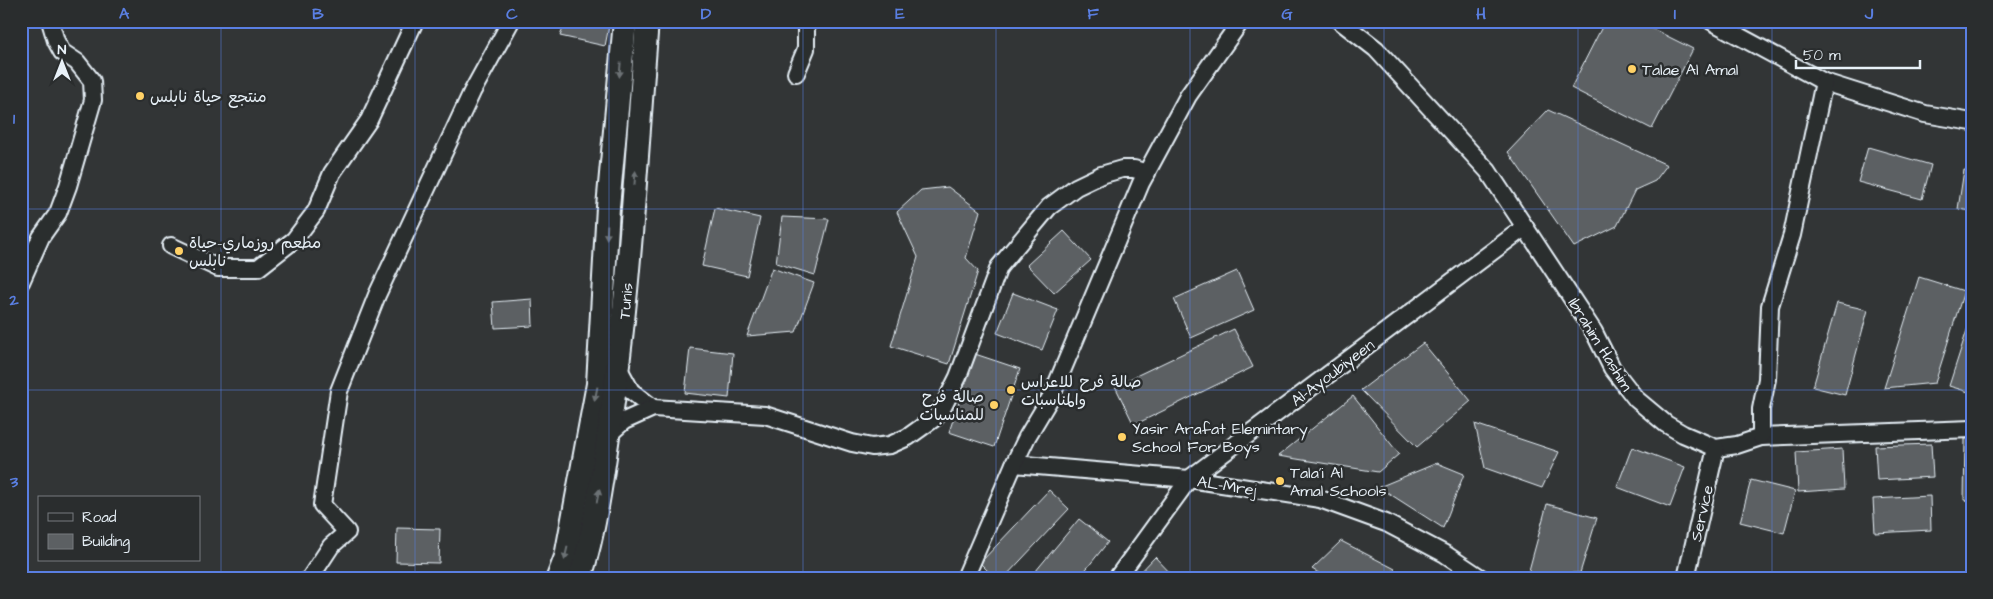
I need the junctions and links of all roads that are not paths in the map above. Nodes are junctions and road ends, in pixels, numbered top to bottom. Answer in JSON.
{"nodes":[{"id":1,"x":50,"y":21,"type":"edge"},
{"id":2,"x":415,"y":21,"type":"edge"},
{"id":3,"x":511,"y":21,"type":"edge"},
{"id":4,"x":625,"y":21,"type":"edge"},
{"id":5,"x":647,"y":21,"type":"edge"},
{"id":6,"x":806,"y":21,"type":"edge"},
{"id":7,"x":1241,"y":21,"type":"edge"},
{"id":8,"x":1340,"y":21,"type":"edge"},
{"id":9,"x":1711,"y":21,"type":"edge"},
{"id":10,"x":796,"y":73,"type":"dead end"},
{"id":11,"x":1824,"y":82,"type":"junction"},
{"id":12,"x":1972,"y":122,"type":"edge"},
{"id":13,"x":1147,"y":173,"type":"junction"},
{"id":14,"x":1525,"y":227,"type":"junction"},
{"id":15,"x":171,"y":246,"type":"dead end"},
{"id":16,"x":21,"y":282,"type":"edge"},
{"id":17,"x":618,"y":367,"type":"junction"},
{"id":18,"x":653,"y":408,"type":"junction"},
{"id":19,"x":1972,"y":429,"type":"edge"},
{"id":20,"x":608,"y":435,"type":"junction"},
{"id":21,"x":1761,"y":437,"type":"junction"},
{"id":22,"x":1716,"y":448,"type":"junction"},
{"id":23,"x":1014,"y":464,"type":"junction"},
{"id":24,"x":1189,"y":479,"type":"junction"},
{"id":25,"x":310,"y":578,"type":"edge"},
{"id":26,"x":558,"y":578,"type":"edge"},
{"id":27,"x":580,"y":578,"type":"edge"},
{"id":28,"x":965,"y":578,"type":"edge"},
{"id":29,"x":1117,"y":578,"type":"edge"},
{"id":30,"x":1481,"y":578,"type":"edge"},
{"id":31,"x":1686,"y":578,"type":"edge"}],
"edges":[{"from":1,"to":16,"type":"street"},
{"from":2,"to":15,"type":"street"},
{"from":3,"to":25,"type":"street"},
{"from":4,"to":26,"type":"main road","one_way":true},
{"from":17,"to":5,"type":"main road","name":"Tunis","one_way":true},
{"from":6,"to":10,"type":"street"},
{"from":7,"to":13,"type":"street"},
{"from":8,"to":14,"type":"street","name":"Ibrahim Hashim"},
{"from":9,"to":11,"type":"street"},
{"from":11,"to":12,"type":"street"},
{"from":11,"to":21,"type":"street"},
{"from":13,"to":18,"type":"street"},
{"from":13,"to":23,"type":"street"},
{"from":14,"to":22,"type":"street","name":"Ibrahim Hashim"},
{"from":14,"to":24,"type":"street","name":"Al-Ayoubiyeen"},
{"from":17,"to":18,"type":"street"},
{"from":17,"to":20,"type":"main road","name":"Tunis"},
{"from":18,"to":20,"type":"street"},
{"from":19,"to":21,"type":"street"},
{"from":27,"to":20,"type":"main road","name":"Tunis","one_way":true},
{"from":21,"to":22,"type":"street"},
{"from":22,"to":31,"type":"street","name":"Service"},
{"from":23,"to":24,"type":"street","name":"AL-Mrej"},
{"from":23,"to":28,"type":"street"},
{"from":24,"to":29,"type":"street","name":"Al-Ayoubiyeen"},
{"from":24,"to":30,"type":"street","name":"AL-Mrej"}]}
